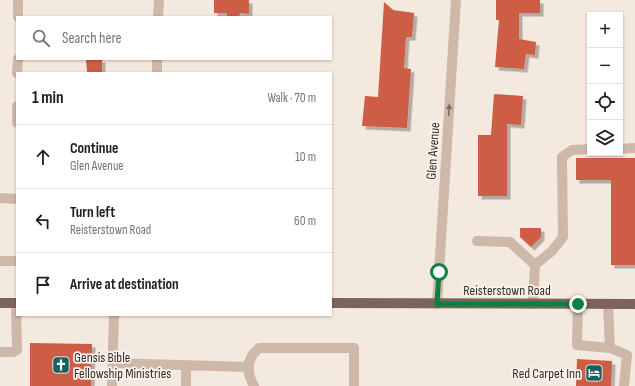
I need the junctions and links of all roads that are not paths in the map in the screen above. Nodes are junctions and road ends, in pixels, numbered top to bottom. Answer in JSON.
{"nodes":[{"id":1,"x":18,"y":0,"type":"edge"},
{"id":2,"x":159,"y":0,"type":"edge"},
{"id":3,"x":456,"y":0,"type":"edge"},
{"id":4,"x":18,"y":16,"type":"edge"},
{"id":5,"x":158,"y":16,"type":"edge"},
{"id":6,"x":18,"y":60,"type":"edge"},
{"id":7,"x":157,"y":60,"type":"edge"},
{"id":8,"x":17,"y":72,"type":"edge"},
{"id":9,"x":157,"y":72,"type":"edge"},
{"id":10,"x":635,"y":148,"type":"edge"},
{"id":11,"x":587,"y":149,"type":"edge"},
{"id":12,"x":623,"y":149,"type":"edge"},
{"id":13,"x":0,"y":198,"type":"edge"},
{"id":14,"x":16,"y":198,"type":"edge"},
{"id":15,"x":477,"y":241,"type":"dead end"},
{"id":16,"x":16,"y":260,"type":"edge"},
{"id":17,"x":0,"y":261,"type":"edge"},
{"id":18,"x":534,"y":265,"type":"junction"},
{"id":19,"x":0,"y":303,"type":"edge"},
{"id":20,"x":16,"y":303,"type":"edge"},
{"id":21,"x":332,"y":303,"type":"edge"},
{"id":22,"x":437,"y":304,"type":"junction"},
{"id":23,"x":533,"y":304,"type":"junction"},
{"id":24,"x":578,"y":304,"type":"junction"},
{"id":25,"x":608,"y":304,"type":"junction"},
{"id":26,"x":635,"y":304,"type":"edge"},
{"id":27,"x":17,"y":316,"type":"edge"},
{"id":28,"x":114,"y":316,"type":"edge"},
{"id":29,"x":610,"y":348,"type":"junction"},
{"id":30,"x":0,"y":352,"type":"edge"},
{"id":31,"x":112,"y":363,"type":"junction"},
{"id":32,"x":186,"y":365,"type":"junction"},
{"id":33,"x":248,"y":368,"type":"junction"},
{"id":34,"x":112,"y":386,"type":"edge"},
{"id":35,"x":186,"y":386,"type":"edge"},
{"id":36,"x":254,"y":386,"type":"edge"},
{"id":37,"x":354,"y":386,"type":"edge"},
{"id":38,"x":624,"y":386,"type":"edge"}],
"edges":[{"from":1,"to":4,"type":"street"},
{"from":2,"to":5,"type":"street"},
{"from":22,"to":3,"type":"street","name":"Glen Avenue","one_way":true},
{"from":6,"to":8,"type":"street"},
{"from":7,"to":9,"type":"street"},
{"from":10,"to":12,"type":"street"},
{"from":11,"to":18,"type":"street"},
{"from":13,"to":14,"type":"street"},
{"from":15,"to":18,"type":"street"},
{"from":16,"to":17,"type":"street"},
{"from":18,"to":23,"type":"street"},
{"from":19,"to":20,"type":"main road"},
{"from":21,"to":22,"type":"main road","name":"Reisterstown Road"},
{"from":22,"to":23,"type":"main road","name":"Reisterstown Road"},
{"from":23,"to":24,"type":"main road","name":"Reisterstown Road"},
{"from":24,"to":25,"type":"main road","name":"Reisterstown Road"},
{"from":24,"to":29,"type":"street"},
{"from":25,"to":26,"type":"main road","name":"Reisterstown Road"},
{"from":25,"to":29,"type":"street"},
{"from":27,"to":30,"type":"street"},
{"from":28,"to":31,"type":"street"},
{"from":29,"to":38,"type":"street"},
{"from":31,"to":32,"type":"street"},
{"from":31,"to":34,"type":"street"},
{"from":32,"to":33,"type":"street"},
{"from":32,"to":35,"type":"street"},
{"from":33,"to":36,"type":"street"},
{"from":33,"to":37,"type":"street"}]}
